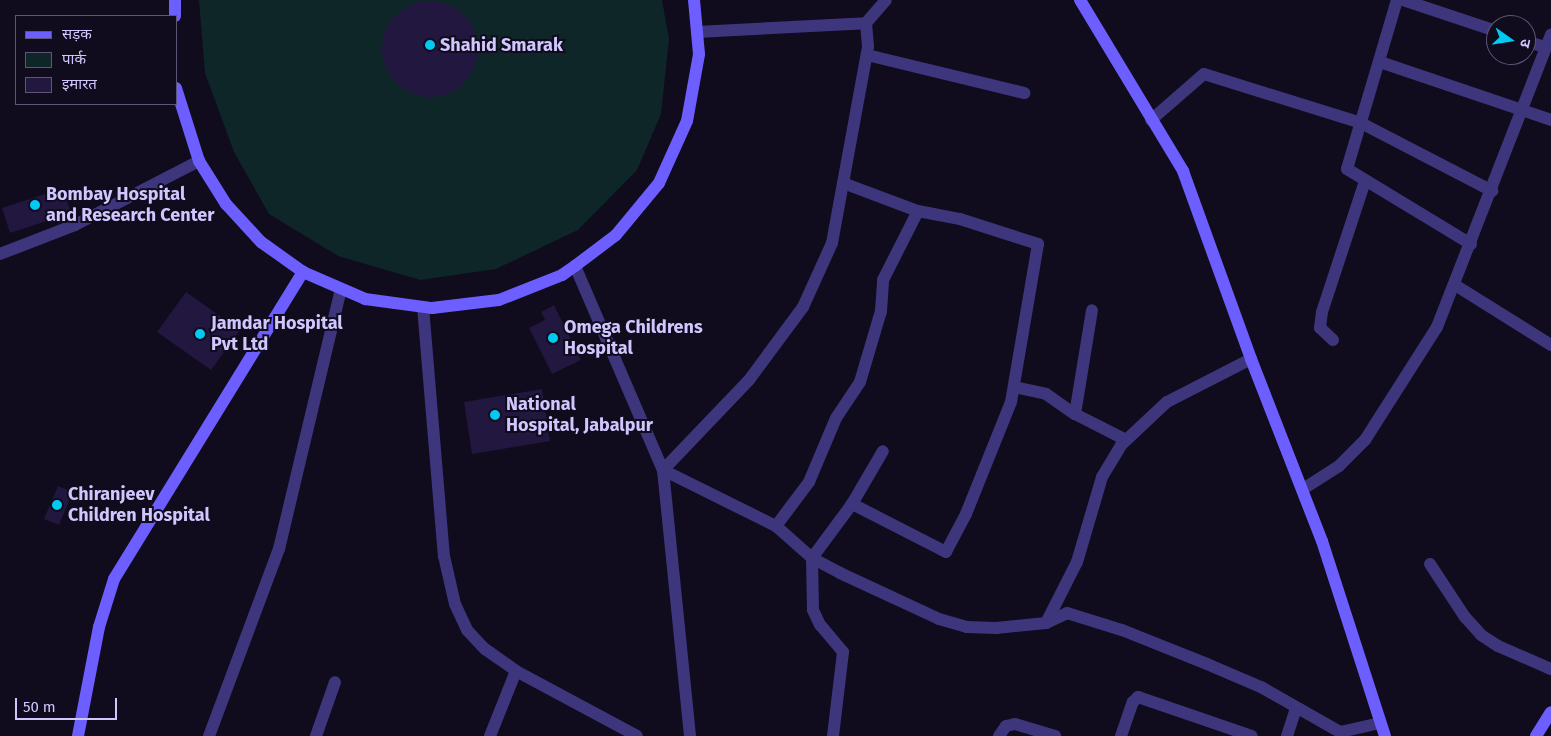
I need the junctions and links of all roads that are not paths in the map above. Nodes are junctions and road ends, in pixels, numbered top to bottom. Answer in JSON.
{"nodes":[{"id":1,"x":175,"y":0,"type":"edge"},
{"id":2,"x":694,"y":0,"type":"edge"},
{"id":3,"x":886,"y":0,"type":"edge"},
{"id":4,"x":1080,"y":0,"type":"edge"},
{"id":5,"x":1397,"y":0,"type":"edge"},
{"id":6,"x":1403,"y":0,"type":"edge"},
{"id":7,"x":175,"y":15,"type":"edge"},
{"id":8,"x":866,"y":22,"type":"junction"},
{"id":9,"x":1486,"y":28,"type":"edge"},
{"id":10,"x":697,"y":32,"type":"junction"},
{"id":11,"x":1551,"y":34,"type":"edge"},
{"id":12,"x":1536,"y":44,"type":"edge"},
{"id":13,"x":1546,"y":48,"type":"junction"},
{"id":14,"x":867,"y":55,"type":"junction"},
{"id":15,"x":1380,"y":62,"type":"junction"},
{"id":16,"x":1024,"y":93,"type":"dead end"},
{"id":17,"x":178,"y":94,"type":"edge"},
{"id":18,"x":1522,"y":111,"type":"junction"},
{"id":19,"x":1151,"y":120,"type":"junction"},
{"id":20,"x":1551,"y":120,"type":"edge"},
{"id":21,"x":1361,"y":123,"type":"junction"},
{"id":22,"x":199,"y":160,"type":"junction"},
{"id":23,"x":1365,"y":181,"type":"junction"},
{"id":24,"x":843,"y":183,"type":"junction"},
{"id":25,"x":1492,"y":190,"type":"junction"},
{"id":26,"x":918,"y":211,"type":"junction"},
{"id":27,"x":1471,"y":244,"type":"junction"},
{"id":28,"x":0,"y":254,"type":"edge"},
{"id":29,"x":574,"y":266,"type":"junction"},
{"id":30,"x":303,"y":272,"type":"junction"},
{"id":31,"x":1455,"y":285,"type":"junction"},
{"id":32,"x":341,"y":289,"type":"junction"},
{"id":33,"x":423,"y":307,"type":"junction"},
{"id":34,"x":1092,"y":310,"type":"dead end"},
{"id":35,"x":1333,"y":340,"type":"dead end"},
{"id":36,"x":1551,"y":345,"type":"edge"},
{"id":37,"x":1251,"y":359,"type":"junction"},
{"id":38,"x":1014,"y":388,"type":"junction"},
{"id":39,"x":1075,"y":414,"type":"junction"},
{"id":40,"x":1126,"y":440,"type":"junction"},
{"id":41,"x":883,"y":452,"type":"dead end"},
{"id":42,"x":663,"y":470,"type":"junction"},
{"id":43,"x":1302,"y":489,"type":"junction"},
{"id":44,"x":852,"y":504,"type":"junction"},
{"id":45,"x":776,"y":526,"type":"junction"},
{"id":46,"x":812,"y":558,"type":"junction"},
{"id":47,"x":1430,"y":564,"type":"dead end"},
{"id":48,"x":1046,"y":623,"type":"junction"},
{"id":49,"x":1551,"y":669,"type":"edge"},
{"id":50,"x":516,"y":671,"type":"junction"},
{"id":51,"x":334,"y":682,"type":"dead end"},
{"id":52,"x":1296,"y":708,"type":"junction"},
{"id":53,"x":1551,"y":712,"type":"edge"},
{"id":54,"x":1380,"y":723,"type":"junction"},
{"id":55,"x":1244,"y":735,"type":"edge"},
{"id":56,"x":78,"y":736,"type":"edge"},
{"id":57,"x":209,"y":736,"type":"edge"},
{"id":58,"x":316,"y":736,"type":"edge"},
{"id":59,"x":490,"y":736,"type":"edge"},
{"id":60,"x":637,"y":736,"type":"edge"},
{"id":61,"x":690,"y":736,"type":"edge"},
{"id":62,"x":833,"y":736,"type":"edge"},
{"id":63,"x":999,"y":736,"type":"edge"},
{"id":64,"x":1054,"y":736,"type":"edge"},
{"id":65,"x":1121,"y":736,"type":"edge"},
{"id":66,"x":1287,"y":736,"type":"edge"},
{"id":67,"x":1384,"y":736,"type":"edge"},
{"id":68,"x":1536,"y":736,"type":"edge"}],
"edges":[{"from":1,"to":7,"type":"street"},
{"from":2,"to":10,"type":"street"},
{"from":3,"to":8,"type":"street"},
{"from":4,"to":19,"type":"street"},
{"from":5,"to":15,"type":"street"},
{"from":6,"to":9,"type":"street"},
{"from":8,"to":10,"type":"street"},
{"from":8,"to":14,"type":"street"},
{"from":10,"to":29,"type":"street"},
{"from":11,"to":13,"type":"street"},
{"from":12,"to":13,"type":"street"},
{"from":13,"to":18,"type":"street"},
{"from":14,"to":16,"type":"street"},
{"from":14,"to":24,"type":"street"},
{"from":15,"to":18,"type":"street"},
{"from":15,"to":21,"type":"street"},
{"from":17,"to":22,"type":"street"},
{"from":18,"to":20,"type":"street"},
{"from":18,"to":25,"type":"street"},
{"from":19,"to":21,"type":"street"},
{"from":19,"to":37,"type":"street"},
{"from":21,"to":23,"type":"street"},
{"from":21,"to":25,"type":"street"},
{"from":22,"to":28,"type":"street"},
{"from":22,"to":30,"type":"street"},
{"from":23,"to":27,"type":"street"},
{"from":23,"to":35,"type":"street"},
{"from":24,"to":26,"type":"street"},
{"from":24,"to":42,"type":"street"},
{"from":25,"to":27,"type":"street"},
{"from":26,"to":38,"type":"street"},
{"from":26,"to":45,"type":"street"},
{"from":27,"to":31,"type":"street"},
{"from":29,"to":33,"type":"street"},
{"from":29,"to":42,"type":"street"},
{"from":30,"to":32,"type":"street"},
{"from":30,"to":56,"type":"street"},
{"from":31,"to":36,"type":"street"},
{"from":31,"to":43,"type":"street"},
{"from":32,"to":33,"type":"street"},
{"from":32,"to":57,"type":"street"},
{"from":33,"to":50,"type":"street"},
{"from":34,"to":39,"type":"street"},
{"from":37,"to":40,"type":"street"},
{"from":37,"to":43,"type":"street"},
{"from":38,"to":39,"type":"street"},
{"from":38,"to":44,"type":"street"},
{"from":39,"to":40,"type":"street"},
{"from":40,"to":48,"type":"street"},
{"from":41,"to":44,"type":"street"},
{"from":42,"to":45,"type":"street"},
{"from":42,"to":61,"type":"street"},
{"from":43,"to":54,"type":"street"},
{"from":44,"to":46,"type":"street"},
{"from":45,"to":46,"type":"street"},
{"from":46,"to":48,"type":"street"},
{"from":46,"to":62,"type":"street"},
{"from":47,"to":49,"type":"street"},
{"from":48,"to":52,"type":"street"},
{"from":50,"to":59,"type":"street"},
{"from":50,"to":60,"type":"street"},
{"from":51,"to":58,"type":"street"},
{"from":52,"to":54,"type":"street"},
{"from":52,"to":66,"type":"street"},
{"from":53,"to":68,"type":"street"},
{"from":54,"to":67,"type":"street"},
{"from":55,"to":65,"type":"street"},
{"from":63,"to":64,"type":"street"}]}
